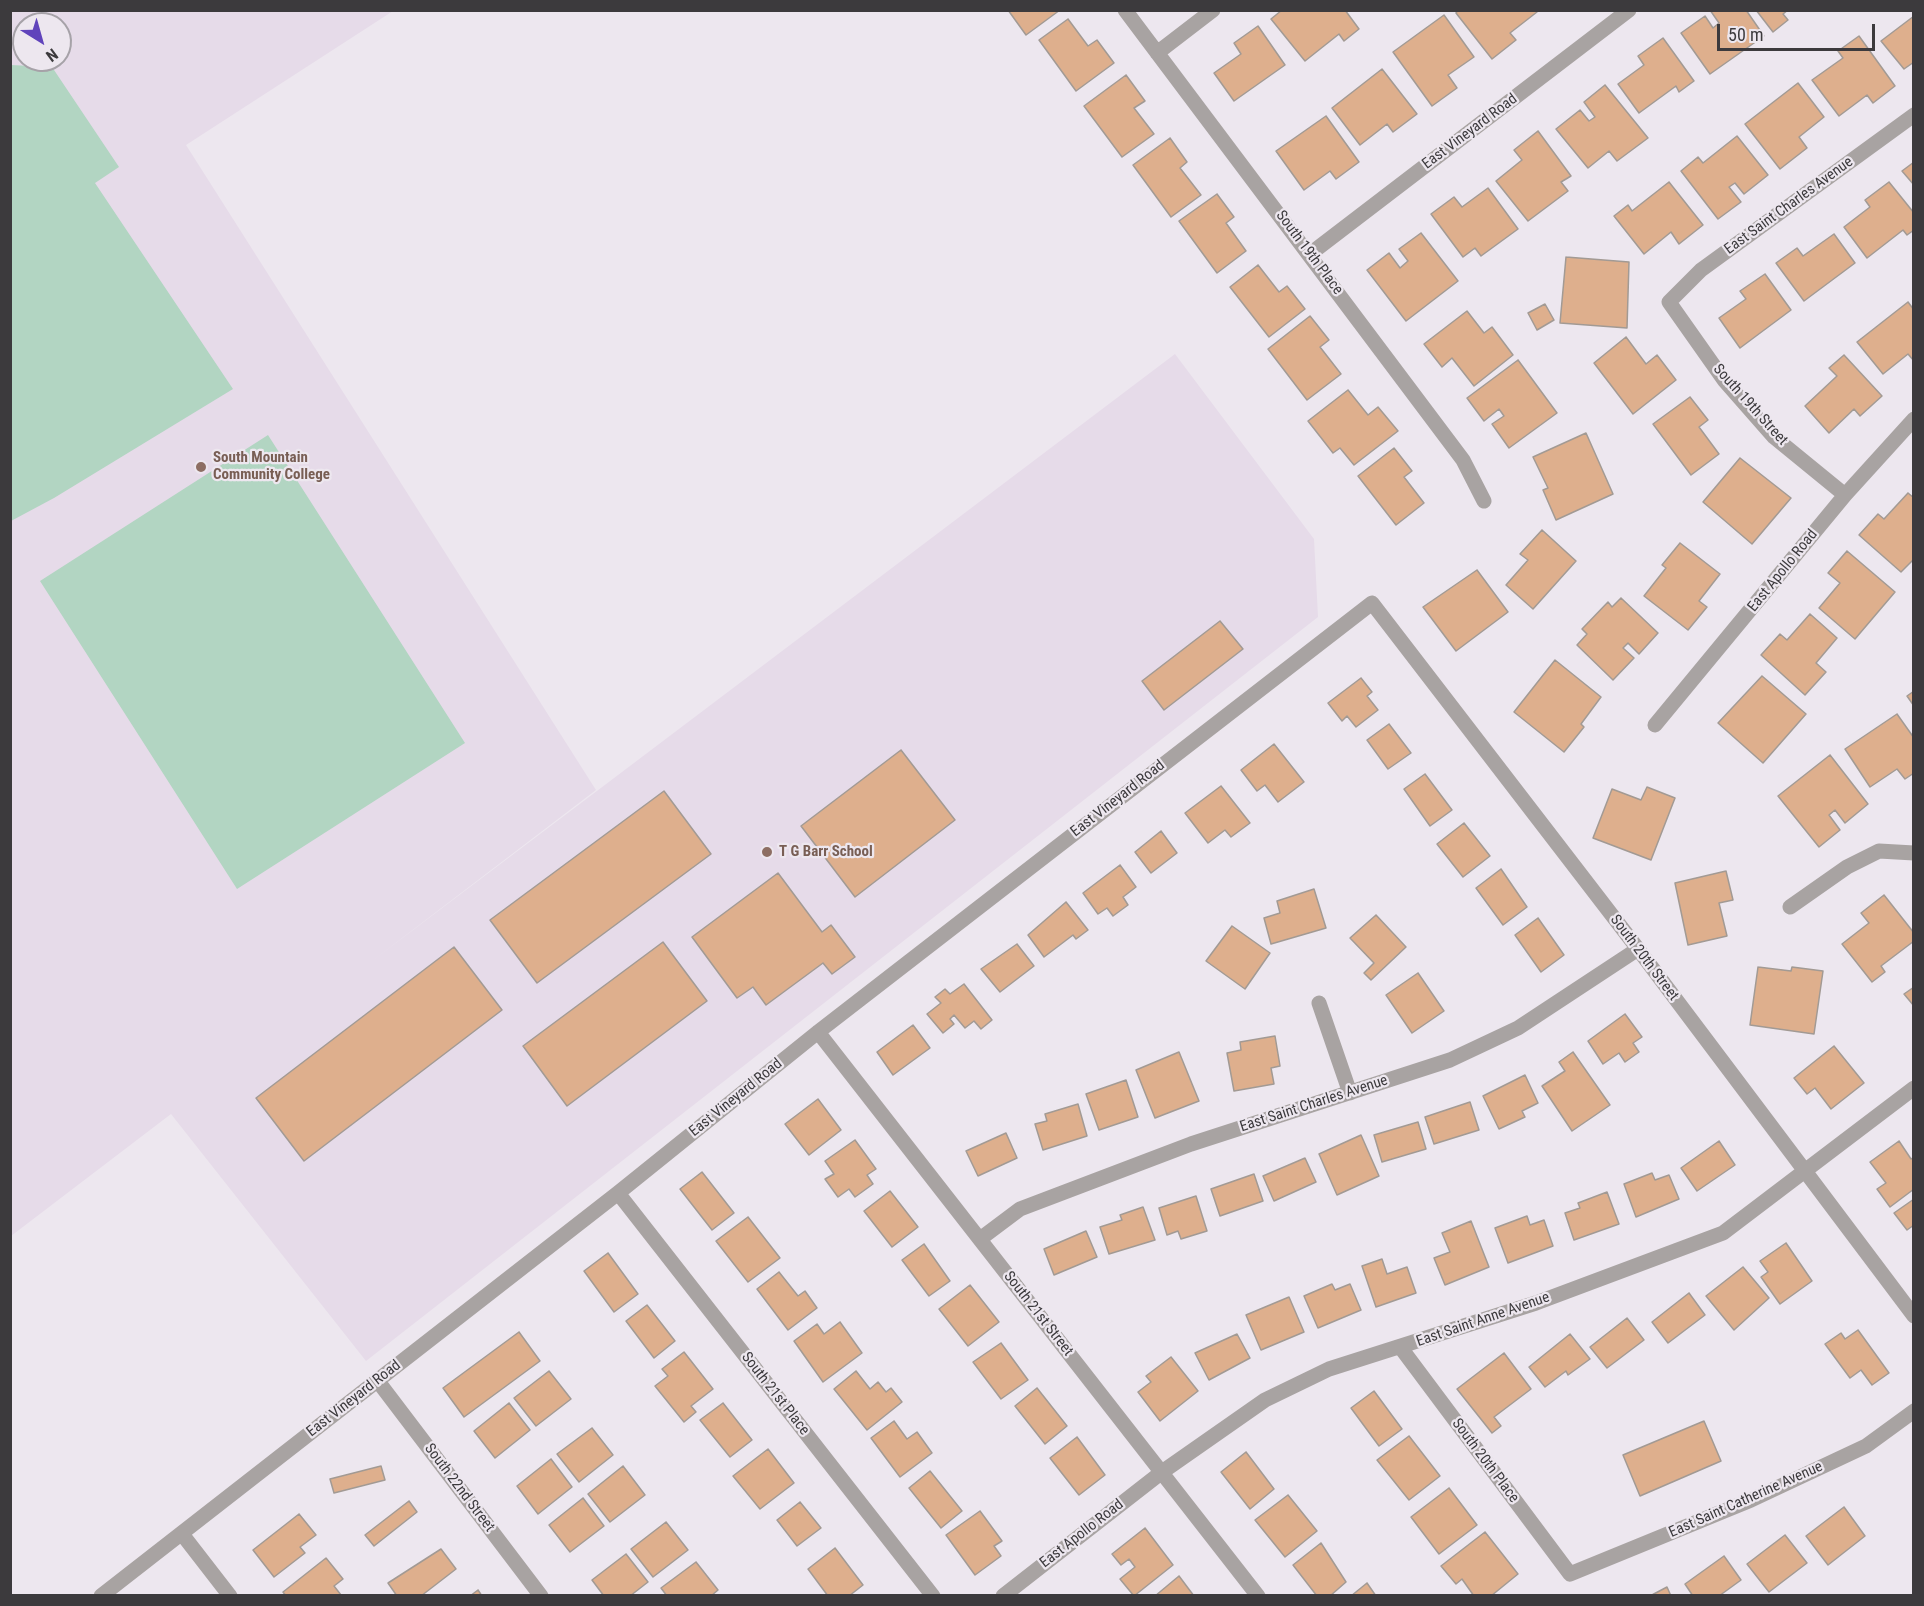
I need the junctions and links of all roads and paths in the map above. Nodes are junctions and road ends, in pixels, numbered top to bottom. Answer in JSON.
{"nodes":[{"id":1,"x":1125,"y":10,"type":"edge"},
{"id":2,"x":1213,"y":10,"type":"edge"},
{"id":3,"x":1629,"y":10,"type":"edge"},
{"id":4,"x":1157,"y":53,"type":"junction"},
{"id":5,"x":1914,"y":115,"type":"edge"},
{"id":6,"x":1310,"y":254,"type":"junction"},
{"id":7,"x":1669,"y":302,"type":"joint"},
{"id":8,"x":1914,"y":419,"type":"edge"},
{"id":9,"x":1845,"y":495,"type":"junction"},
{"id":10,"x":1484,"y":501,"type":"dead end"},
{"id":11,"x":1372,"y":603,"type":"joint"},
{"id":12,"x":1654,"y":725,"type":"dead end"},
{"id":13,"x":1914,"y":853,"type":"edge"},
{"id":14,"x":1790,"y":907,"type":"dead end"},
{"id":15,"x":1638,"y":949,"type":"junction"},
{"id":16,"x":1319,"y":1003,"type":"dead end"},
{"id":17,"x":818,"y":1032,"type":"junction"},
{"id":18,"x":1914,"y":1088,"type":"edge"},
{"id":19,"x":1350,"y":1093,"type":"junction"},
{"id":20,"x":1806,"y":1171,"type":"junction"},
{"id":21,"x":618,"y":1193,"type":"junction"},
{"id":22,"x":980,"y":1239,"type":"junction"},
{"id":23,"x":1914,"y":1316,"type":"edge"},
{"id":24,"x":1401,"y":1348,"type":"junction"},
{"id":25,"x":377,"y":1380,"type":"junction"},
{"id":26,"x":1914,"y":1411,"type":"edge"},
{"id":27,"x":1162,"y":1472,"type":"junction"},
{"id":28,"x":182,"y":1534,"type":"junction"},
{"id":29,"x":1570,"y":1574,"type":"joint"},
{"id":30,"x":101,"y":1596,"type":"edge"},
{"id":31,"x":230,"y":1596,"type":"edge"},
{"id":32,"x":541,"y":1596,"type":"edge"},
{"id":33,"x":933,"y":1596,"type":"edge"},
{"id":34,"x":1003,"y":1596,"type":"edge"},
{"id":35,"x":1258,"y":1596,"type":"edge"}],
"edges":[{"from":1,"to":4,"type":"street","name":"South 19th Place"},
{"from":2,"to":4,"type":"street"},
{"from":3,"to":6,"type":"street","name":"East Vineyard Road"},
{"from":4,"to":6,"type":"street","name":"South 19th Place"},
{"from":5,"to":7,"type":"street","name":"East Saint Charles Avenue"},
{"from":6,"to":10,"type":"street","name":"South 19th Place"},
{"from":7,"to":9,"type":"street","name":"South 19th Street"},
{"from":8,"to":9,"type":"street","name":"East Apollo Road"},
{"from":9,"to":12,"type":"street","name":"East Apollo Road"},
{"from":11,"to":15,"type":"street","name":"South 20th Street"},
{"from":11,"to":17,"type":"street","name":"East Vineyard Road"},
{"from":13,"to":14,"type":"street"},
{"from":15,"to":19,"type":"street","name":"East Saint Charles Avenue"},
{"from":15,"to":20,"type":"street","name":"South 20th Street"},
{"from":16,"to":19,"type":"street"},
{"from":17,"to":21,"type":"street","name":"East Vineyard Road"},
{"from":17,"to":22,"type":"street","name":"South 21st Street"},
{"from":18,"to":20,"type":"street"},
{"from":19,"to":22,"type":"street","name":"East Saint Charles Avenue"},
{"from":20,"to":23,"type":"street","name":"South 20th Street"},
{"from":20,"to":24,"type":"street","name":"East Saint Anne Avenue"},
{"from":21,"to":25,"type":"street","name":"East Vineyard Road"},
{"from":21,"to":33,"type":"street","name":"South 21st Place"},
{"from":22,"to":27,"type":"street","name":"South 21st Street"},
{"from":24,"to":27,"type":"street","name":"East Saint Anne Avenue"},
{"from":24,"to":29,"type":"street","name":"South 20th Place"},
{"from":25,"to":28,"type":"street","name":"East Vineyard Road"},
{"from":25,"to":32,"type":"street","name":"South 22nd Street"},
{"from":26,"to":29,"type":"street","name":"East Saint Catherine Avenue"},
{"from":27,"to":34,"type":"street","name":"East Apollo Road"},
{"from":27,"to":35,"type":"street","name":"South 21st Street"},
{"from":28,"to":30,"type":"street","name":"East Vineyard Road"},
{"from":28,"to":31,"type":"street"}]}
